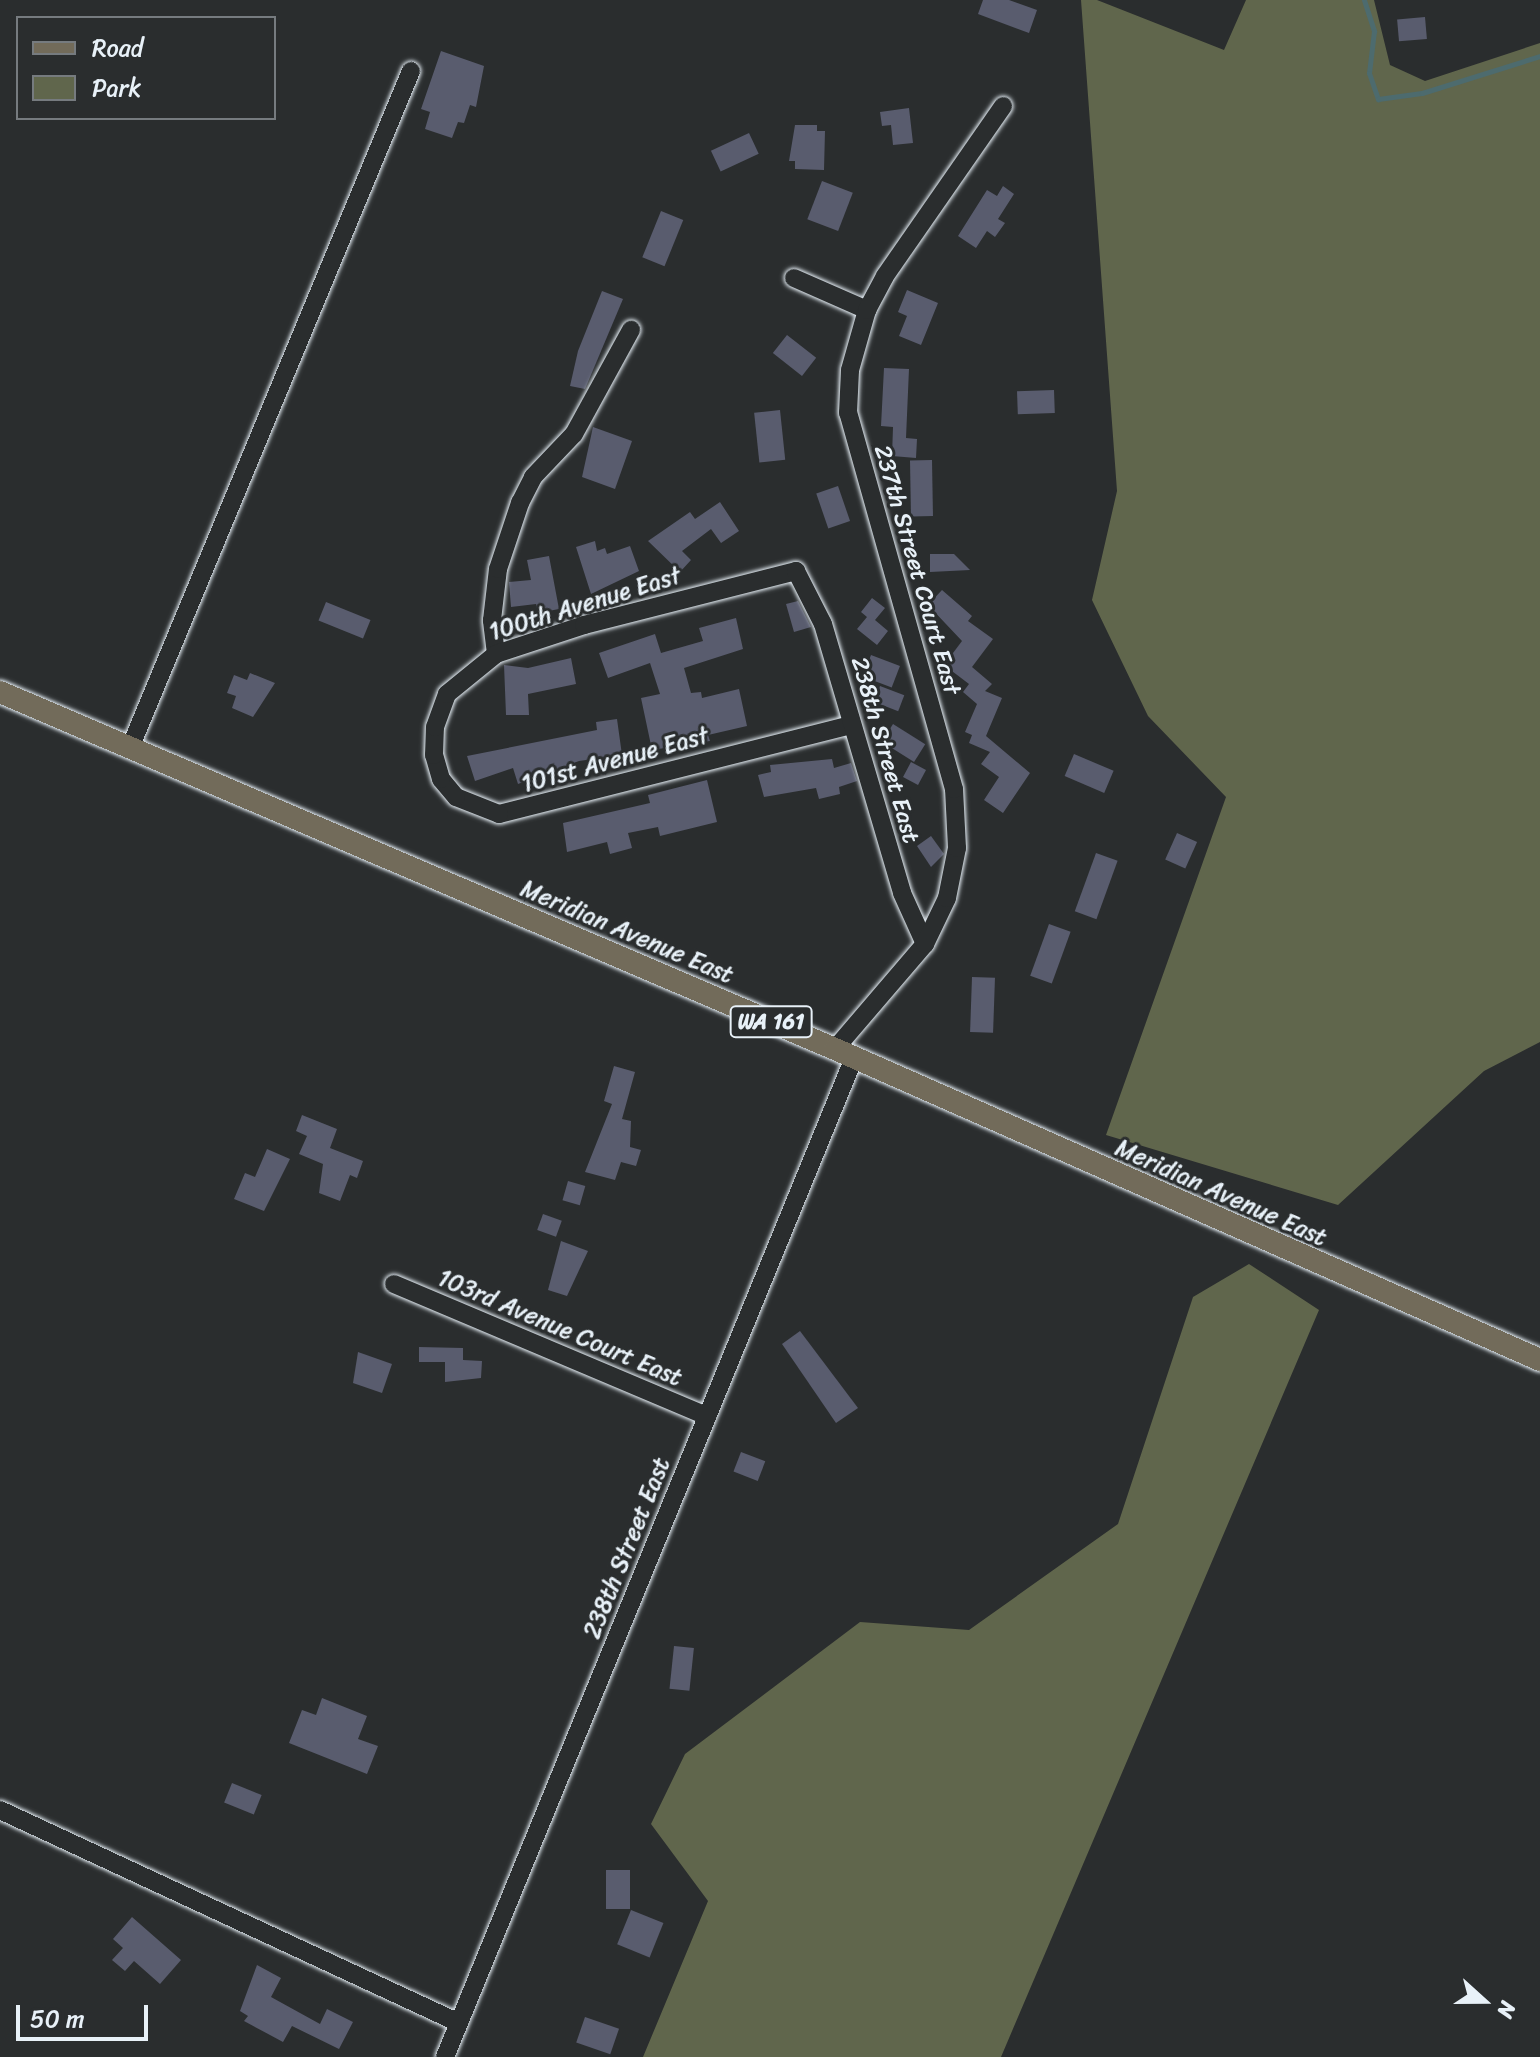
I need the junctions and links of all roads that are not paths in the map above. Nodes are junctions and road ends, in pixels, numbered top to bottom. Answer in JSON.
{"nodes":[{"id":1,"x":411,"y":71,"type":"dead end"},
{"id":2,"x":1003,"y":106,"type":"dead end"},
{"id":3,"x":794,"y":278,"type":"dead end"},
{"id":4,"x":867,"y":310,"type":"junction"},
{"id":5,"x":631,"y":330,"type":"dead end"},
{"id":6,"x":796,"y":571,"type":"joint"},
{"id":7,"x":496,"y":654,"type":"junction"},
{"id":8,"x":0,"y":692,"type":"edge"},
{"id":9,"x":851,"y":725,"type":"junction"},
{"id":10,"x":433,"y":740,"type":"joint"},
{"id":11,"x":130,"y":748,"type":"junction"},
{"id":12,"x":925,"y":944,"type":"junction"},
{"id":13,"x":845,"y":1054,"type":"junction"},
{"id":14,"x":394,"y":1284,"type":"dead end"},
{"id":15,"x":1540,"y":1360,"type":"edge"},
{"id":16,"x":707,"y":1416,"type":"junction"},
{"id":17,"x":0,"y":1810,"type":"edge"},
{"id":18,"x":459,"y":2023,"type":"junction"},
{"id":19,"x":445,"y":2057,"type":"edge"}],
"edges":[{"from":1,"to":11,"type":"street"},
{"from":2,"to":4,"type":"street","name":"237th Street Court East"},
{"from":3,"to":4,"type":"street"},
{"from":4,"to":12,"type":"street","name":"237th Street Court East"},
{"from":5,"to":7,"type":"street"},
{"from":6,"to":7,"type":"street","name":"100th Avenue East"},
{"from":6,"to":9,"type":"street","name":"238th Street East"},
{"from":7,"to":10,"type":"street","name":"100th Avenue East"},
{"from":8,"to":11,"type":"main road","name":"Meridian Avenue East","number":"WA 161"},
{"from":9,"to":10,"type":"street","name":"101st Avenue East"},
{"from":9,"to":12,"type":"street","name":"238th Street East"},
{"from":11,"to":13,"type":"main road","name":"Meridian Avenue East","number":"WA 161"},
{"from":12,"to":13,"type":"street","name":"237th Street Court East"},
{"from":13,"to":15,"type":"main road","name":"Meridian Avenue East","number":"WA 161"},
{"from":13,"to":16,"type":"street","name":"238th Street East"},
{"from":14,"to":16,"type":"street","name":"103rd Avenue Court East"},
{"from":16,"to":18,"type":"street","name":"238th Street East"},
{"from":17,"to":18,"type":"street"},
{"from":18,"to":19,"type":"street","name":"238th Street East"}]}
